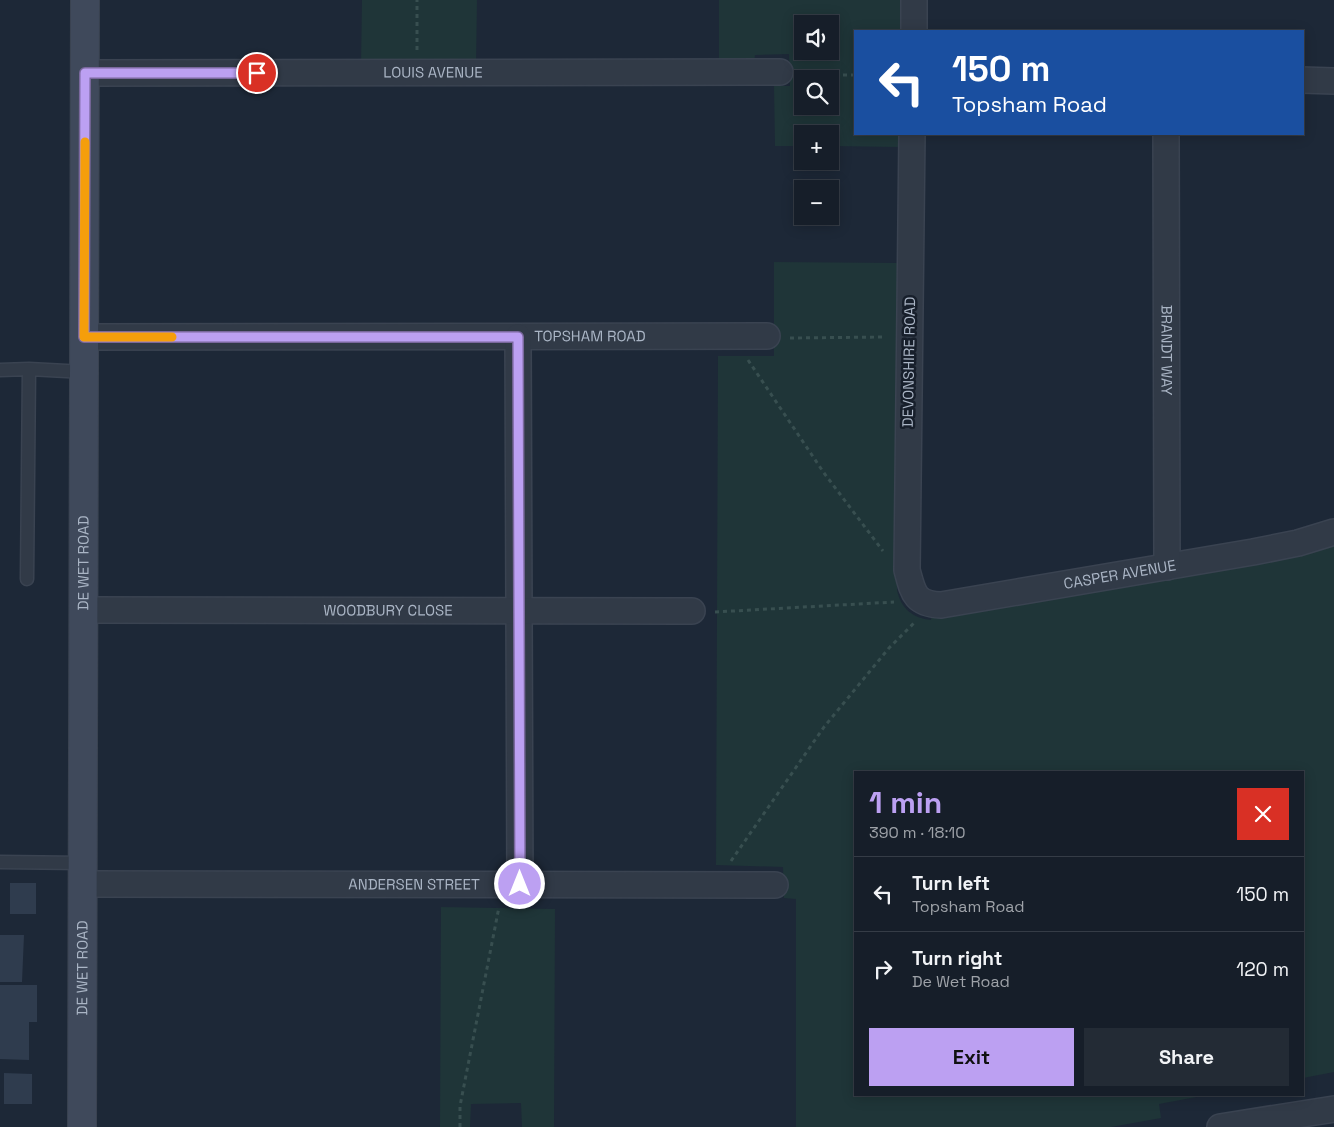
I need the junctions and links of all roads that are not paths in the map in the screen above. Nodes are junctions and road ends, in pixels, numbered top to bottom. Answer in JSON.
{"nodes":[{"id":1,"x":85,"y":0,"type":"edge"},
{"id":2,"x":914,"y":0,"type":"edge"},
{"id":3,"x":914,"y":30,"type":"edge"},
{"id":4,"x":780,"y":72,"type":"road end"},
{"id":5,"x":85,"y":73,"type":"junction"},
{"id":6,"x":1304,"y":80,"type":"edge"},
{"id":7,"x":1334,"y":81,"type":"edge"},
{"id":8,"x":912,"y":135,"type":"edge"},
{"id":9,"x":1166,"y":135,"type":"edge"},
{"id":10,"x":767,"y":336,"type":"road end"},
{"id":11,"x":84,"y":337,"type":"junction"},
{"id":12,"x":518,"y":337,"type":"junction"},
{"id":13,"x":29,"y":369,"type":"junction"},
{"id":14,"x":0,"y":370,"type":"edge"},
{"id":15,"x":85,"y":372,"type":"junction"},
{"id":16,"x":1334,"y":532,"type":"edge"},
{"id":17,"x":1167,"y":566,"type":"junction"},
{"id":18,"x":27,"y":580,"type":"dead end"},
{"id":19,"x":917,"y":591,"type":"joint"},
{"id":20,"x":83,"y":610,"type":"junction"},
{"id":21,"x":692,"y":610,"type":"road end"},
{"id":22,"x":520,"y":611,"type":"junction"},
{"id":23,"x":0,"y":862,"type":"edge"},
{"id":24,"x":83,"y":874,"type":"junction"},
{"id":25,"x":510,"y":884,"type":"junction"},
{"id":26,"x":775,"y":885,"type":"dead end"},
{"id":27,"x":1334,"y":1109,"type":"edge"},
{"id":28,"x":82,"y":1127,"type":"edge"},
{"id":29,"x":1220,"y":1127,"type":"edge"}],
"edges":[{"from":1,"to":5,"type":"street","name":"DE WET ROAD"},
{"from":2,"to":3,"type":"street"},
{"from":4,"to":5,"type":"street","name":"LOUIS AVENUE"},
{"from":5,"to":11,"type":"street","name":"DE WET ROAD"},
{"from":6,"to":7,"type":"street"},
{"from":8,"to":19,"type":"street","name":"DEVONSHIRE ROAD"},
{"from":9,"to":17,"type":"street","name":"BRANDT WAY"},
{"from":10,"to":12,"type":"street","name":"TOPSHAM ROAD"},
{"from":11,"to":12,"type":"street","name":"TOPSHAM ROAD"},
{"from":11,"to":15,"type":"street","name":"DE WET ROAD"},
{"from":12,"to":22,"type":"street"},
{"from":13,"to":14,"type":"lane"},
{"from":13,"to":15,"type":"lane"},
{"from":13,"to":18,"type":"lane"},
{"from":15,"to":20,"type":"street","name":"DE WET ROAD"},
{"from":16,"to":17,"type":"street","name":"CASPER AVENUE"},
{"from":17,"to":19,"type":"street","name":"CASPER AVENUE"},
{"from":20,"to":22,"type":"street","name":"WOODBURY CLOSE"},
{"from":20,"to":24,"type":"street","name":"DE WET ROAD"},
{"from":21,"to":22,"type":"street","name":"WOODBURY CLOSE"},
{"from":22,"to":25,"type":"street"},
{"from":23,"to":24,"type":"lane"},
{"from":24,"to":25,"type":"street","name":"ANDERSEN STREET"},
{"from":24,"to":28,"type":"street","name":"DE WET ROAD"},
{"from":25,"to":26,"type":"street","name":"ANDERSEN STREET"},
{"from":27,"to":29,"type":"street"}]}
